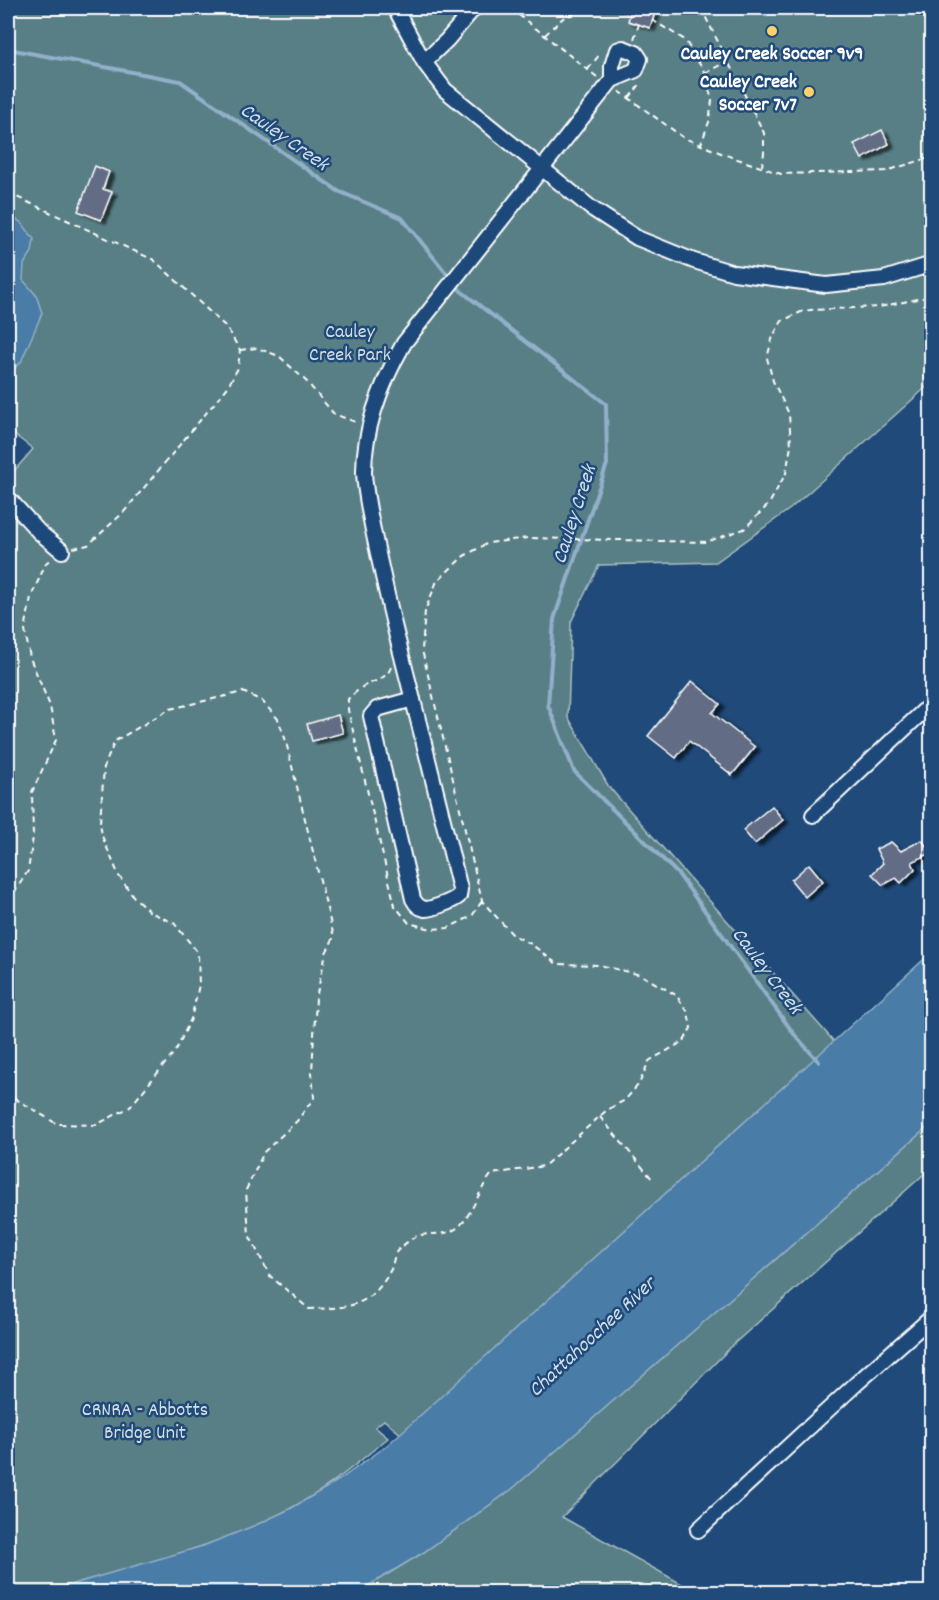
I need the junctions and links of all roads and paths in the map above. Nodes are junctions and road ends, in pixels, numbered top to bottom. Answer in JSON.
{"nodes":[{"id":1,"x":395,"y":8,"type":"edge"},
{"id":2,"x":474,"y":8,"type":"edge"},
{"id":3,"x":510,"y":8,"type":"edge"},
{"id":4,"x":587,"y":8,"type":"edge"},
{"id":5,"x":611,"y":8,"type":"edge"},
{"id":6,"x":701,"y":8,"type":"edge"},
{"id":7,"x":630,"y":13,"type":"dead end"},
{"id":8,"x":652,"y":20,"type":"dead end"},
{"id":9,"x":545,"y":35,"type":"junction"},
{"id":10,"x":728,"y":61,"type":"junction"},
{"id":11,"x":424,"y":62,"type":"junction"},
{"id":12,"x":705,"y":73,"type":"junction"},
{"id":13,"x":610,"y":82,"type":"junction"},
{"id":14,"x":701,"y":145,"type":"junction"},
{"id":15,"x":932,"y":157,"type":"edge"},
{"id":16,"x":762,"y":167,"type":"junction"},
{"id":17,"x":542,"y":168,"type":"junction"},
{"id":18,"x":8,"y":193,"type":"edge"},
{"id":19,"x":932,"y":264,"type":"edge"},
{"id":20,"x":932,"y":296,"type":"edge"},
{"id":21,"x":240,"y":350,"type":"junction"},
{"id":22,"x":360,"y":424,"type":"dead end"},
{"id":23,"x":8,"y":498,"type":"edge"},
{"id":24,"x":63,"y":551,"type":"junction"},
{"id":25,"x":394,"y":661,"type":"dead end"},
{"id":26,"x":413,"y":699,"type":"junction"},
{"id":27,"x":932,"y":703,"type":"edge"},
{"id":28,"x":813,"y":815,"type":"dead end"},
{"id":29,"x":482,"y":901,"type":"junction"},
{"id":30,"x":8,"y":902,"type":"edge"},
{"id":31,"x":8,"y":1090,"type":"edge"},
{"id":32,"x":600,"y":1117,"type":"junction"},
{"id":33,"x":653,"y":1180,"type":"dead end"},
{"id":34,"x":932,"y":1317,"type":"edge"},
{"id":35,"x":698,"y":1530,"type":"dead end"}],
"edges":[{"from":1,"to":11,"type":"street"},
{"from":2,"to":11,"type":"street"},
{"from":3,"to":9,"type":"path"},
{"from":4,"to":9,"type":"path"},
{"from":5,"to":7,"type":"path"},
{"from":6,"to":10,"type":"path"},
{"from":8,"to":12,"type":"path"},
{"from":9,"to":13,"type":"path"},
{"from":10,"to":12,"type":"path"},
{"from":10,"to":16,"type":"path"},
{"from":11,"to":17,"type":"street"},
{"from":12,"to":14,"type":"path"},
{"from":13,"to":14,"type":"path"},
{"from":13,"to":17,"type":"street"},
{"from":14,"to":16,"type":"path"},
{"from":15,"to":16,"type":"path"},
{"from":17,"to":19,"type":"street"},
{"from":17,"to":26,"type":"street"},
{"from":18,"to":21,"type":"path"},
{"from":20,"to":29,"type":"path"},
{"from":21,"to":22,"type":"path"},
{"from":21,"to":24,"type":"path"},
{"from":23,"to":24,"type":"street"},
{"from":24,"to":30,"type":"path"},
{"from":25,"to":29,"type":"path"},
{"from":26,"to":26,"type":"street"},
{"from":27,"to":28,"type":"street"},
{"from":29,"to":32,"type":"path"},
{"from":31,"to":32,"type":"path"},
{"from":32,"to":33,"type":"path"},
{"from":34,"to":35,"type":"street"}]}
